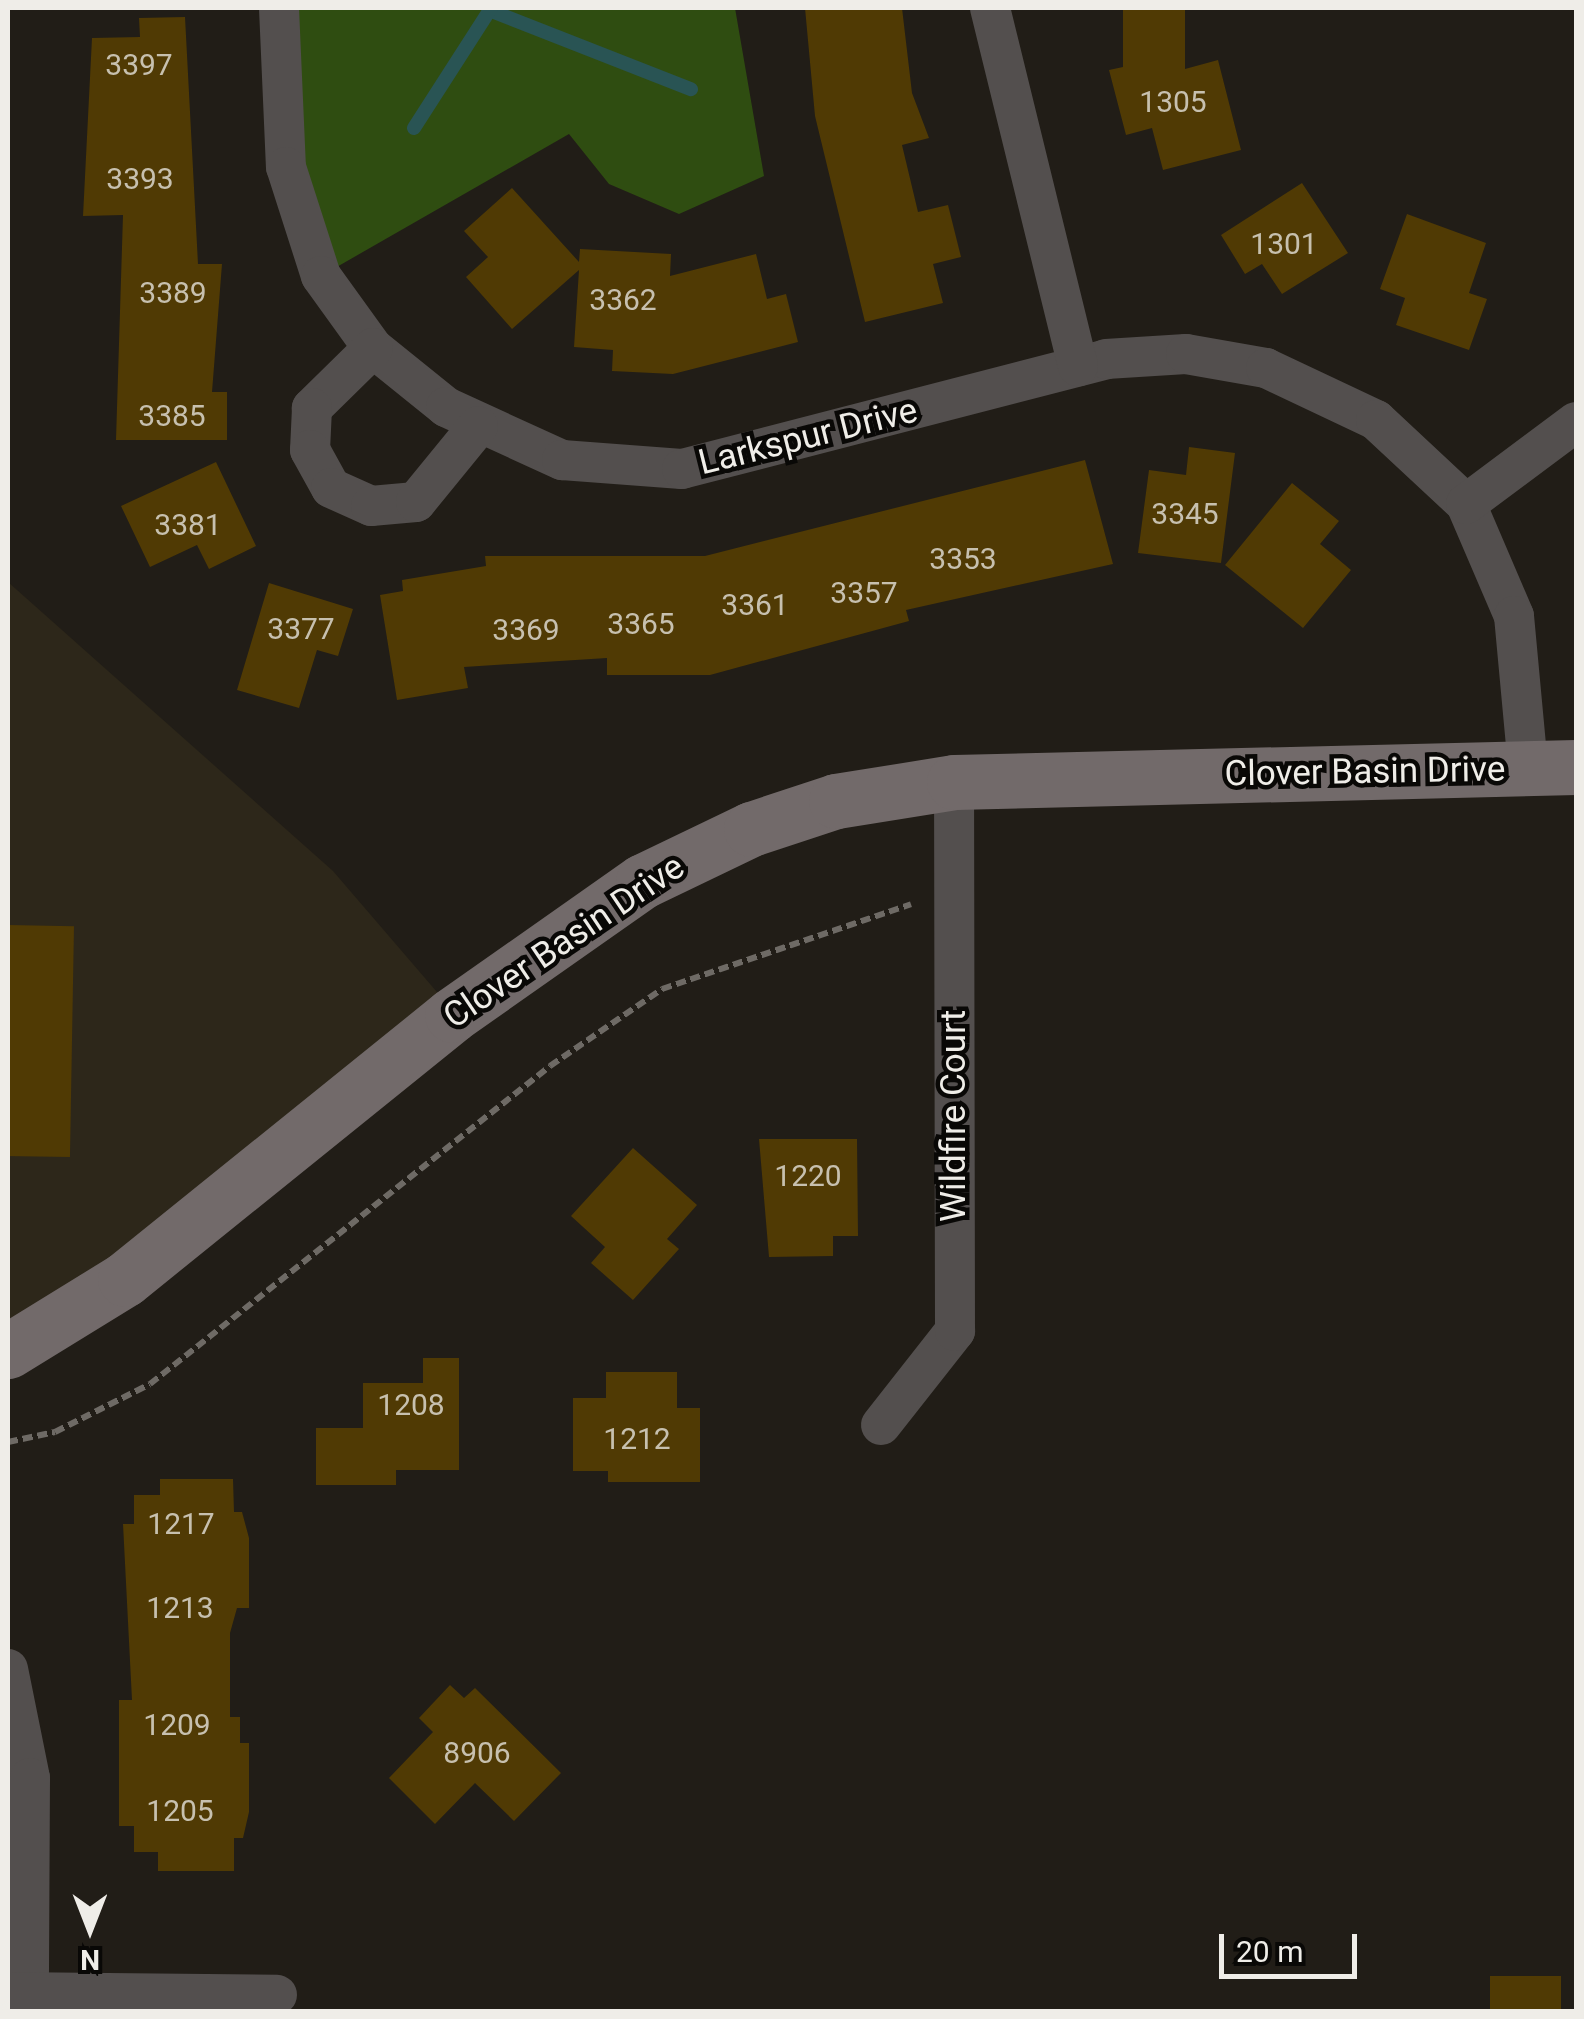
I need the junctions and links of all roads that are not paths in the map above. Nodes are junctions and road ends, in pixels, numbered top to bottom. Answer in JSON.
{"nodes":[{"id":1,"x":279,"y":8,"type":"edge"},
{"id":2,"x":990,"y":8,"type":"edge"},
{"id":3,"x":373,"y":348,"type":"junction"},
{"id":4,"x":1078,"y":366,"type":"junction"},
{"id":5,"x":1576,"y":422,"type":"edge"},
{"id":6,"x":478,"y":426,"type":"junction"},
{"id":7,"x":1466,"y":504,"type":"junction"},
{"id":8,"x":1552,"y":768,"type":"edge"},
{"id":9,"x":954,"y":782,"type":"junction"},
{"id":10,"x":8,"y":1351,"type":"edge"},
{"id":11,"x":881,"y":1426,"type":"dead end"},
{"id":12,"x":8,"y":1669,"type":"edge"},
{"id":13,"x":18,"y":1992,"type":"edge"},
{"id":14,"x":277,"y":1994,"type":"dead end"}],
"edges":[{"from":1,"to":3,"type":"street","name":"Larkspur Drive"},
{"from":2,"to":4,"type":"street"},
{"from":3,"to":6,"type":"street","name":"Larkspur Drive"},
{"from":3,"to":6,"type":"street"},
{"from":4,"to":6,"type":"street","name":"Larkspur Drive"},
{"from":4,"to":7,"type":"street","name":"Larkspur Drive"},
{"from":5,"to":7,"type":"street"},
{"from":7,"to":8,"type":"street"},
{"from":8,"to":9,"type":"street","name":"Clover Basin Drive"},
{"from":9,"to":10,"type":"street","name":"Clover Basin Drive"},
{"from":9,"to":11,"type":"street","name":"Wildfire Court"},
{"from":12,"to":13,"type":"street"},
{"from":13,"to":14,"type":"street"}]}
